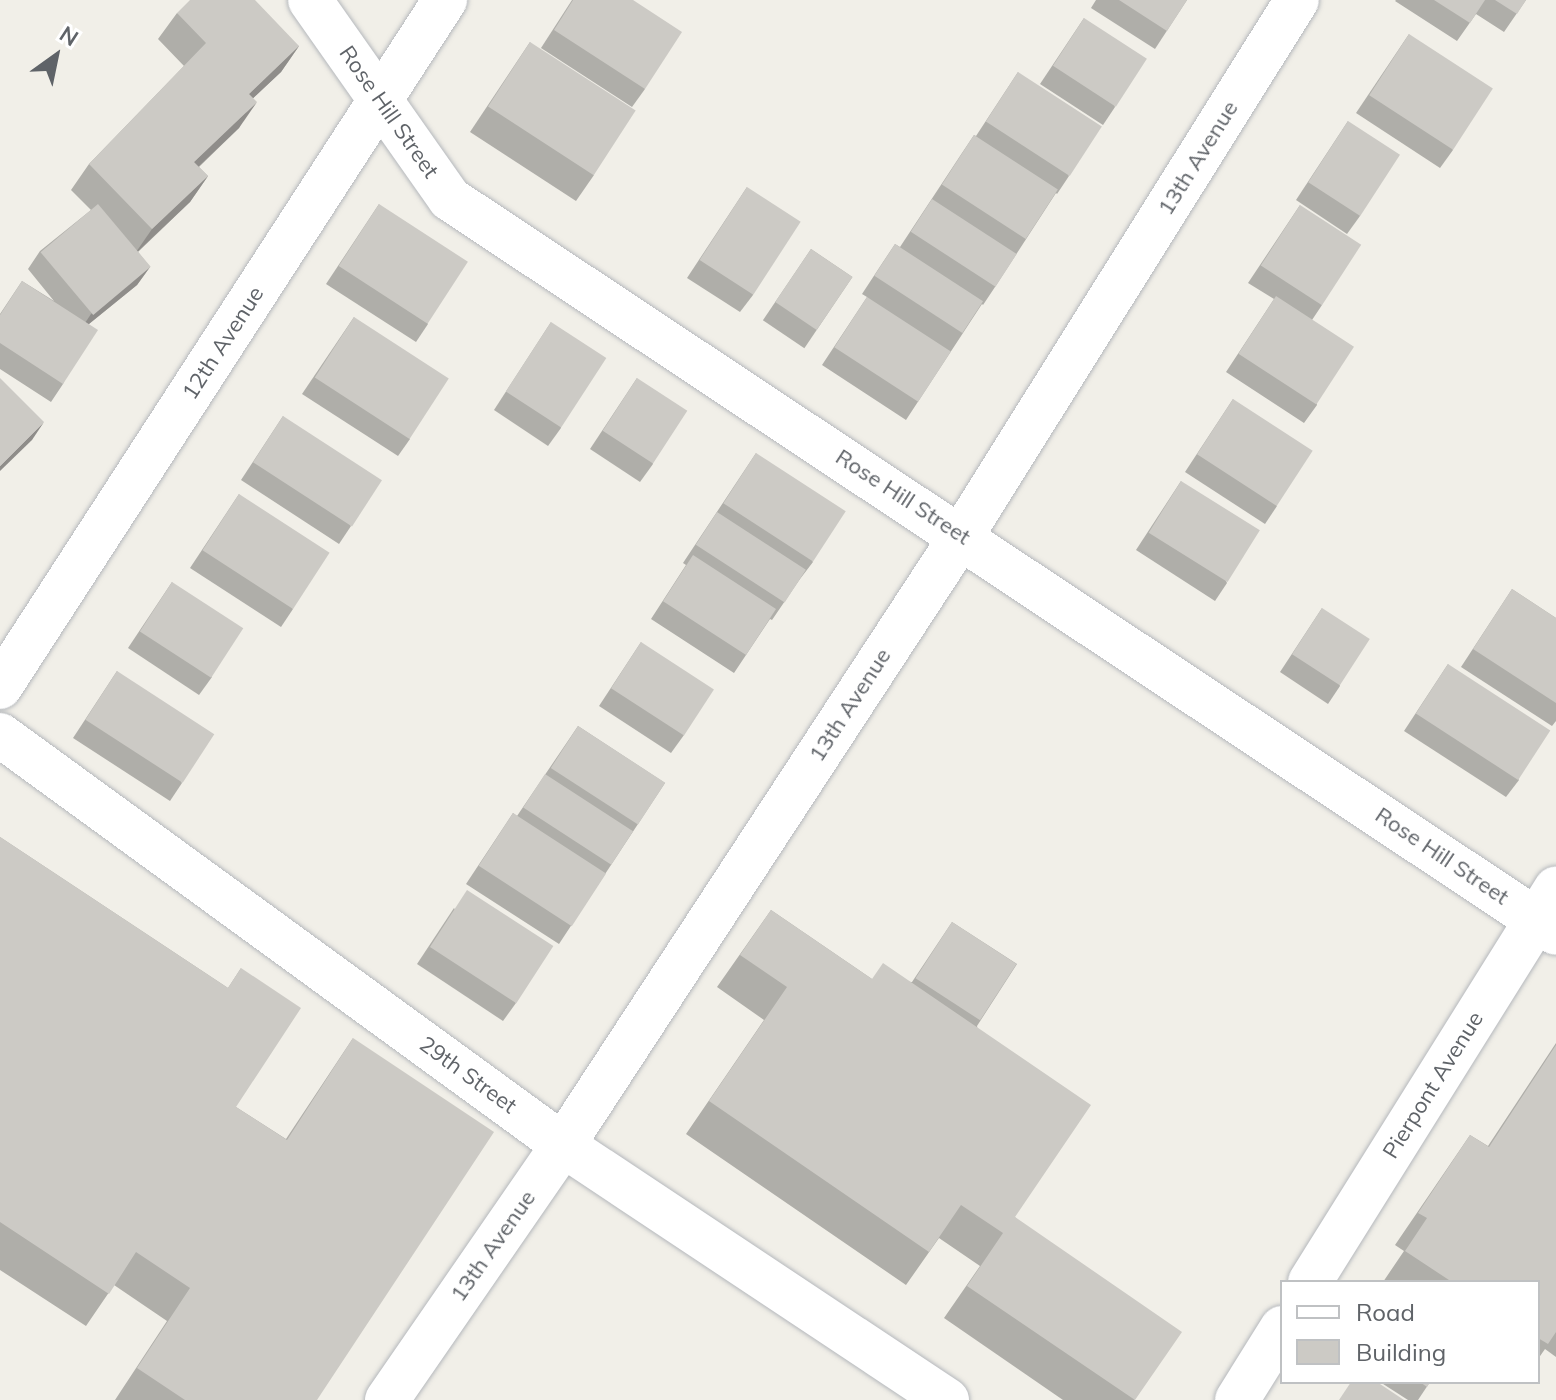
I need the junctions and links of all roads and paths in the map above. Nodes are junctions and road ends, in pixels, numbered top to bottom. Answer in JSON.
{"nodes":[{"id":1,"x":310,"y":0,"type":"edge"},
{"id":2,"x":445,"y":0,"type":"edge"},
{"id":3,"x":1297,"y":0,"type":"edge"},
{"id":4,"x":381,"y":98,"type":"junction"},
{"id":5,"x":962,"y":535,"type":"junction"},
{"id":6,"x":0,"y":687,"type":"edge"},
{"id":7,"x":0,"y":735,"type":"edge"},
{"id":8,"x":1549,"y":914,"type":"edge"},
{"id":9,"x":563,"y":1145,"type":"junction"},
{"id":10,"x":1311,"y":1280,"type":"edge"},
{"id":11,"x":1280,"y":1331,"type":"edge"},
{"id":12,"x":387,"y":1400,"type":"edge"},
{"id":13,"x":947,"y":1400,"type":"edge"},
{"id":14,"x":1237,"y":1400,"type":"edge"}],
"edges":[{"from":1,"to":4,"type":"street","name":"Rose Hill Street"},
{"from":2,"to":4,"type":"street","name":"12th Avenue"},
{"from":3,"to":5,"type":"street","name":"13th Avenue"},
{"from":4,"to":5,"type":"street","name":"Rose Hill Street"},
{"from":4,"to":6,"type":"street","name":"12th Avenue"},
{"from":5,"to":8,"type":"street","name":"Rose Hill Street"},
{"from":5,"to":9,"type":"street","name":"13th Avenue"},
{"from":7,"to":9,"type":"street","name":"29th Street"},
{"from":8,"to":10,"type":"street","name":"Pierpont Avenue"},
{"from":9,"to":12,"type":"street","name":"13th Avenue"},
{"from":9,"to":13,"type":"street","name":"29th Street"},
{"from":11,"to":14,"type":"street"}]}
